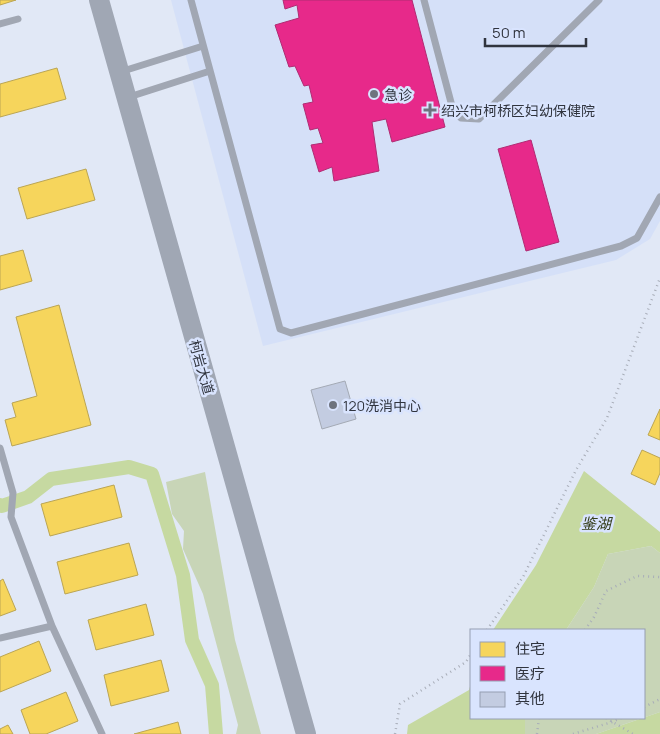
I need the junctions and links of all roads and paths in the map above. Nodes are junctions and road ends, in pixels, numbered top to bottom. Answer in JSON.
{"nodes":[{"id":1,"x":98,"y":0,"type":"edge"},
{"id":2,"x":191,"y":0,"type":"edge"},
{"id":3,"x":424,"y":0,"type":"edge"},
{"id":4,"x":599,"y":0,"type":"edge"},
{"id":5,"x":18,"y":19,"type":"dead end"},
{"id":6,"x":0,"y":24,"type":"edge"},
{"id":7,"x":203,"y":46,"type":"junction"},
{"id":8,"x":210,"y":71,"type":"junction"},
{"id":9,"x":119,"y":73,"type":"junction"},
{"id":10,"x":126,"y":98,"type":"junction"},
{"id":11,"x":660,"y":197,"type":"edge"},
{"id":12,"x":660,"y":278,"type":"edge"},
{"id":13,"x":0,"y":448,"type":"edge"},
{"id":14,"x":660,"y":577,"type":"edge"},
{"id":15,"x":52,"y":626,"type":"junction"},
{"id":16,"x":488,"y":629,"type":"edge"},
{"id":17,"x":586,"y":629,"type":"edge"},
{"id":18,"x":0,"y":638,"type":"edge"},
{"id":19,"x":470,"y":656,"type":"edge"},
{"id":20,"x":470,"y":661,"type":"edge"},
{"id":21,"x":466,"y":662,"type":"junction"},
{"id":22,"x":660,"y":699,"type":"edge"},
{"id":23,"x":645,"y":706,"type":"edge"},
{"id":24,"x":539,"y":719,"type":"edge"},
{"id":25,"x":608,"y":719,"type":"edge"},
{"id":26,"x":619,"y":719,"type":"edge"},
{"id":27,"x":612,"y":722,"type":"junction"},
{"id":28,"x":102,"y":734,"type":"edge"},
{"id":29,"x":306,"y":734,"type":"edge"},
{"id":30,"x":395,"y":734,"type":"edge"},
{"id":31,"x":537,"y":734,"type":"edge"},
{"id":32,"x":573,"y":734,"type":"edge"},
{"id":33,"x":633,"y":734,"type":"edge"}],
"edges":[{"from":1,"to":9,"type":"street","name":"柯岩大道"},
{"from":2,"to":7,"type":"lane"},
{"from":3,"to":4,"type":"lane"},
{"from":5,"to":6,"type":"lane"},
{"from":7,"to":8,"type":"lane"},
{"from":7,"to":9,"type":"lane"},
{"from":8,"to":10,"type":"lane"},
{"from":8,"to":11,"type":"lane"},
{"from":9,"to":10,"type":"street","name":"柯岩大道"},
{"from":10,"to":29,"type":"street","name":"柯岩大道"},
{"from":12,"to":16,"type":"path"},
{"from":13,"to":15,"type":"lane"},
{"from":14,"to":17,"type":"path"},
{"from":15,"to":18,"type":"lane"},
{"from":15,"to":28,"type":"lane"},
{"from":19,"to":21,"type":"path"},
{"from":20,"to":21,"type":"path"},
{"from":21,"to":30,"type":"path"},
{"from":22,"to":23,"type":"path"},
{"from":24,"to":31,"type":"path"},
{"from":25,"to":27,"type":"path"},
{"from":26,"to":27,"type":"path"},
{"from":27,"to":32,"type":"path"},
{"from":27,"to":33,"type":"path"}]}
